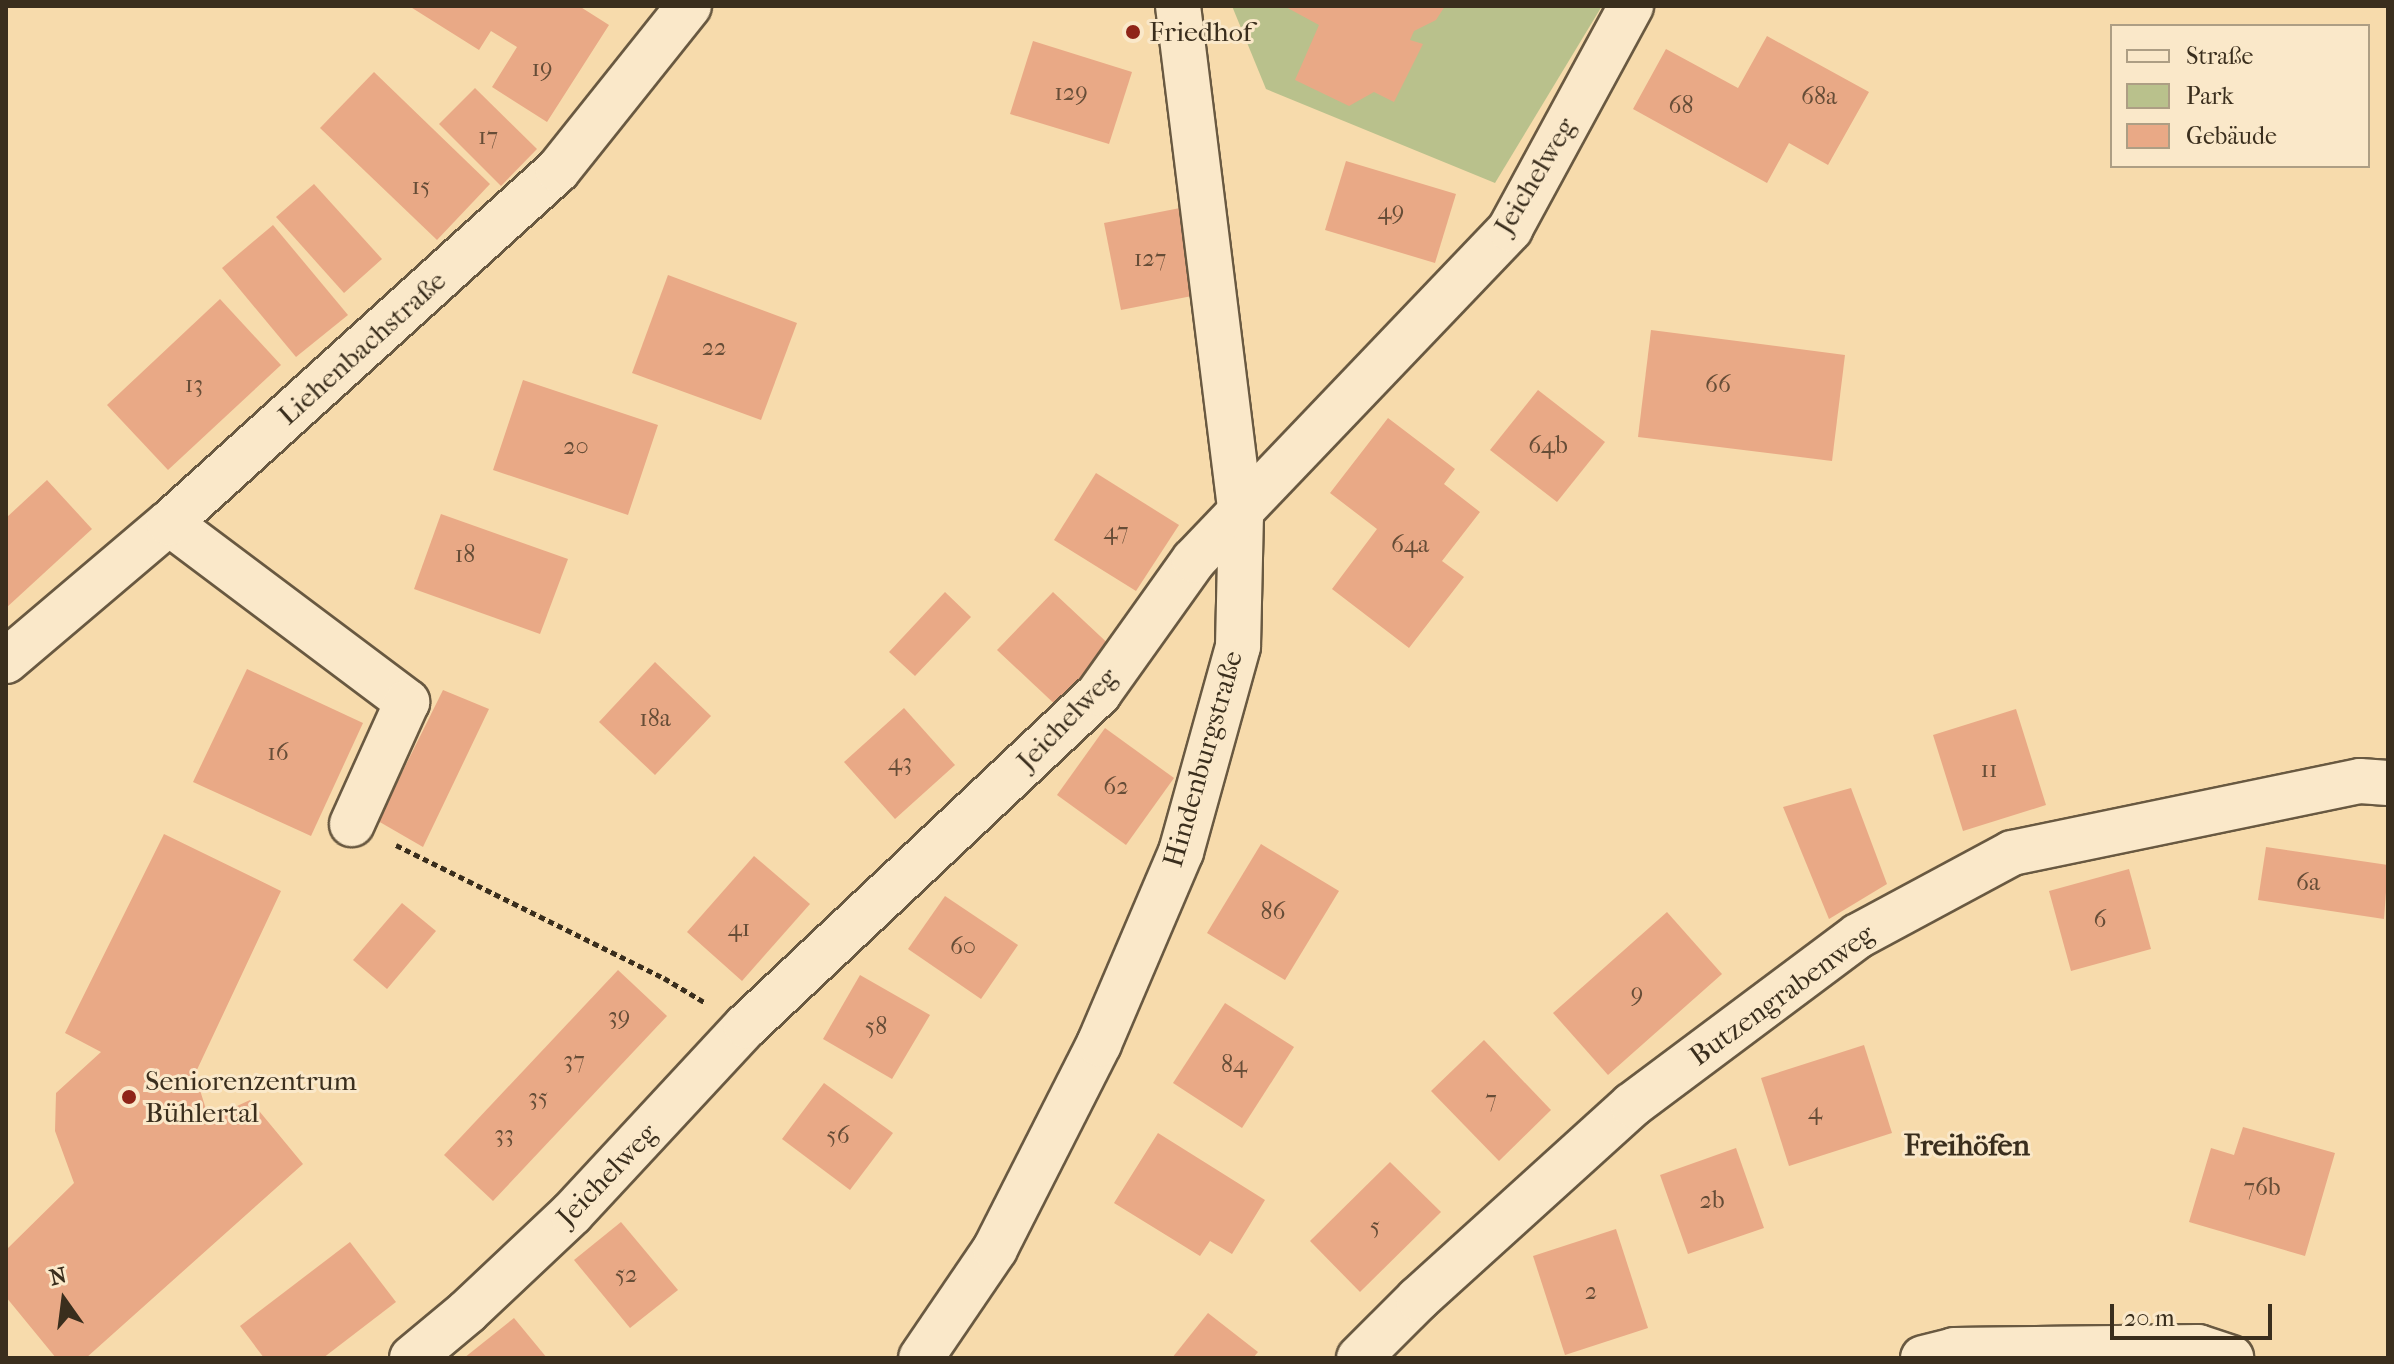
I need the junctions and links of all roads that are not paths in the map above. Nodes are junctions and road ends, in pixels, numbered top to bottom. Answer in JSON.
{"nodes":[{"id":1,"x":689,"y":6,"type":"edge"},
{"id":2,"x":1178,"y":6,"type":"edge"},
{"id":3,"x":1631,"y":6,"type":"edge"},
{"id":4,"x":1241,"y":516,"type":"junction"},
{"id":5,"x":169,"y":523,"type":"junction"},
{"id":6,"x":6,"y":661,"type":"edge"},
{"id":7,"x":2388,"y":783,"type":"edge"},
{"id":8,"x":352,"y":824,"type":"road end"},
{"id":9,"x":412,"y":1358,"type":"edge"},
{"id":10,"x":921,"y":1358,"type":"edge"},
{"id":11,"x":1359,"y":1358,"type":"edge"},
{"id":12,"x":1923,"y":1358,"type":"edge"},
{"id":13,"x":2231,"y":1358,"type":"edge"}],
"edges":[{"from":1,"to":5,"type":"street","name":"Liehenbachstraße"},
{"from":2,"to":4,"type":"street","name":"Hindenburgstraße"},
{"from":3,"to":4,"type":"street","name":"Jeichelweg"},
{"from":4,"to":9,"type":"street","name":"Jeichelweg"},
{"from":4,"to":10,"type":"street","name":"Hindenburgstraße"},
{"from":5,"to":6,"type":"street","name":"Liehenbachstraße"},
{"from":5,"to":8,"type":"street"},
{"from":7,"to":11,"type":"street","name":"Butzengrabenweg"},
{"from":12,"to":13,"type":"street"}]}
